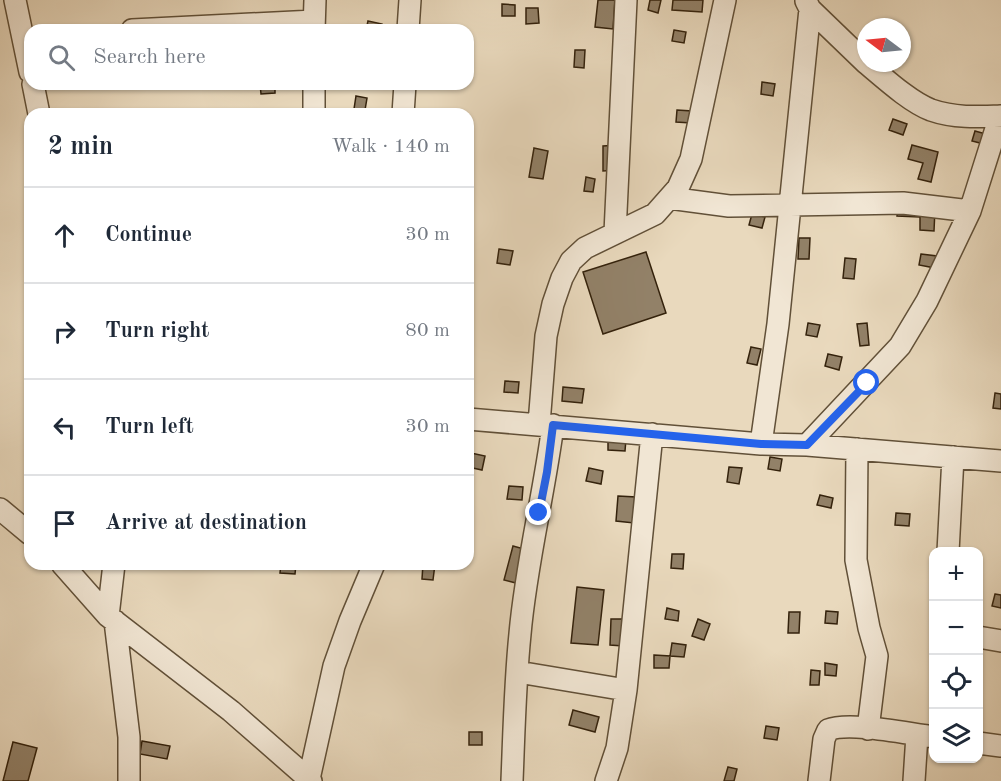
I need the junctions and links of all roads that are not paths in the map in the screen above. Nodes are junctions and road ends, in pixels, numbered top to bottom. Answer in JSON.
{"nodes":[{"id":1,"x":15,"y":0,"type":"edge"},
{"id":2,"x":410,"y":0,"type":"edge"},
{"id":3,"x":626,"y":0,"type":"edge"},
{"id":4,"x":725,"y":0,"type":"edge"},
{"id":5,"x":808,"y":5,"type":"edge"},
{"id":6,"x":314,"y":17,"type":"edge"},
{"id":7,"x":216,"y":24,"type":"edge"},
{"id":8,"x":408,"y":24,"type":"edge"},
{"id":9,"x":24,"y":29,"type":"edge"},
{"id":10,"x":857,"y":54,"type":"edge"},
{"id":11,"x":877,"y":72,"type":"edge"},
{"id":12,"x":34,"y":90,"type":"edge"},
{"id":13,"x":314,"y":90,"type":"edge"},
{"id":14,"x":405,"y":90,"type":"edge"},
{"id":15,"x":38,"y":108,"type":"edge"},
{"id":16,"x":314,"y":108,"type":"edge"},
{"id":17,"x":403,"y":108,"type":"edge"},
{"id":18,"x":1001,"y":116,"type":"edge"},
{"id":19,"x":669,"y":198,"type":"junction"},
{"id":20,"x":789,"y":204,"type":"junction"},
{"id":21,"x":970,"y":211,"type":"junction"},
{"id":22,"x":615,"y":233,"type":"junction"},
{"id":23,"x":474,"y":419,"type":"edge"},
{"id":24,"x":546,"y":425,"type":"junction"},
{"id":25,"x":652,"y":434,"type":"junction"},
{"id":26,"x":761,"y":444,"type":"junction"},
{"id":27,"x":807,"y":445,"type":"junction"},
{"id":28,"x":857,"y":449,"type":"junction"},
{"id":29,"x":953,"y":457,"type":"junction"},
{"id":30,"x":1001,"y":461,"type":"edge"},
{"id":31,"x":0,"y":509,"type":"edge"},
{"id":32,"x":24,"y":529,"type":"edge"},
{"id":33,"x":948,"y":547,"type":"edge"},
{"id":34,"x":67,"y":570,"type":"edge"},
{"id":35,"x":114,"y":570,"type":"edge"},
{"id":36,"x":371,"y":570,"type":"edge"},
{"id":37,"x":112,"y":619,"type":"junction"},
{"id":38,"x":983,"y":638,"type":"edge"},
{"id":39,"x":1001,"y":642,"type":"edge"},
{"id":40,"x":518,"y":672,"type":"junction"},
{"id":41,"x":626,"y":690,"type":"junction"},
{"id":42,"x":868,"y":729,"type":"junction"},
{"id":43,"x":925,"y":736,"type":"edge"},
{"id":44,"x":983,"y":744,"type":"edge"},
{"id":45,"x":1001,"y":746,"type":"edge"},
{"id":46,"x":310,"y":780,"type":"edge"},
{"id":47,"x":129,"y":781,"type":"edge"},
{"id":48,"x":512,"y":781,"type":"edge"},
{"id":49,"x":606,"y":781,"type":"edge"},
{"id":50,"x":819,"y":781,"type":"edge"},
{"id":51,"x":914,"y":781,"type":"edge"}],
"edges":[{"from":1,"to":9,"type":"street"},
{"from":2,"to":8,"type":"street"},
{"from":3,"to":22,"type":"street"},
{"from":4,"to":19,"type":"street"},
{"from":5,"to":10,"type":"street"},
{"from":5,"to":20,"type":"street"},
{"from":6,"to":7,"type":"street"},
{"from":11,"to":18,"type":"street"},
{"from":12,"to":15,"type":"street"},
{"from":13,"to":16,"type":"street"},
{"from":14,"to":17,"type":"street"},
{"from":18,"to":21,"type":"street"},
{"from":19,"to":20,"type":"street"},
{"from":19,"to":22,"type":"street"},
{"from":20,"to":21,"type":"street"},
{"from":20,"to":26,"type":"street"},
{"from":21,"to":27,"type":"street"},
{"from":22,"to":24,"type":"street"},
{"from":23,"to":24,"type":"street"},
{"from":24,"to":25,"type":"street"},
{"from":24,"to":40,"type":"street"},
{"from":25,"to":26,"type":"street"},
{"from":25,"to":41,"type":"street"},
{"from":26,"to":27,"type":"street"},
{"from":27,"to":28,"type":"street"},
{"from":28,"to":29,"type":"street"},
{"from":28,"to":42,"type":"street"},
{"from":29,"to":30,"type":"street"},
{"from":29,"to":33,"type":"street"},
{"from":31,"to":32,"type":"street"},
{"from":34,"to":37,"type":"street"},
{"from":35,"to":37,"type":"street"},
{"from":36,"to":46,"type":"street"},
{"from":37,"to":46,"type":"street"},
{"from":37,"to":47,"type":"street"},
{"from":38,"to":39,"type":"street"},
{"from":40,"to":41,"type":"street"},
{"from":40,"to":48,"type":"street"},
{"from":41,"to":49,"type":"street"},
{"from":42,"to":43,"type":"street"},
{"from":42,"to":50,"type":"street"},
{"from":43,"to":51,"type":"street"},
{"from":44,"to":45,"type":"street"}]}
